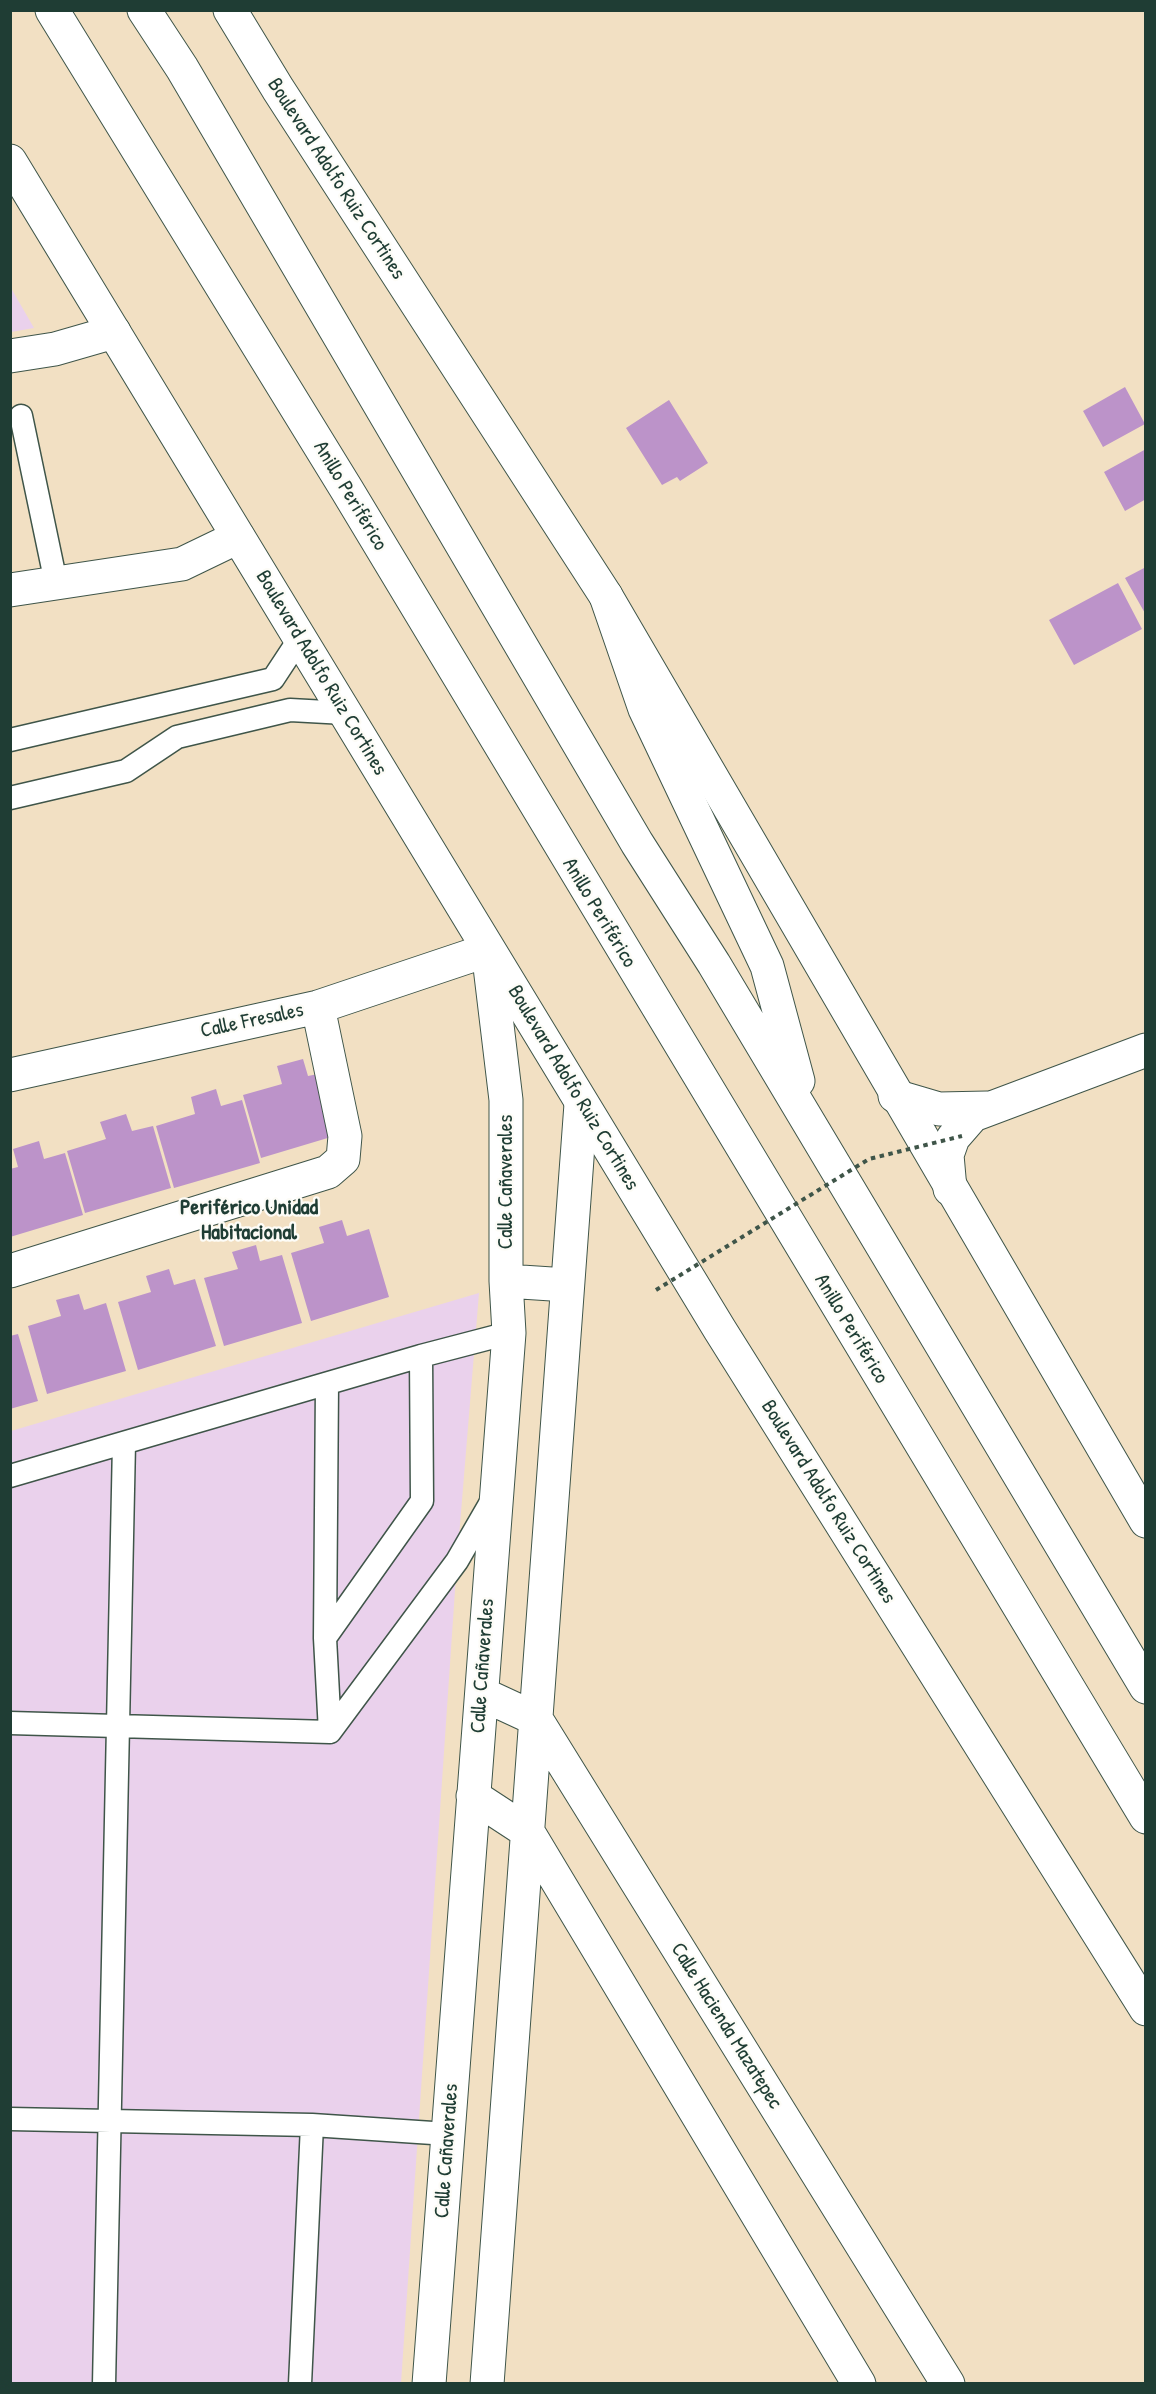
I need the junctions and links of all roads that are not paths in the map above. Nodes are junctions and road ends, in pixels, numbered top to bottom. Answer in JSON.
{"nodes":[{"id":1,"x":52,"y":10,"type":"edge"},
{"id":2,"x":144,"y":10,"type":"edge"},
{"id":3,"x":230,"y":10,"type":"edge"},
{"id":4,"x":10,"y":161,"type":"edge"},
{"id":5,"x":114,"y":332,"type":"junction"},
{"id":6,"x":10,"y":356,"type":"edge"},
{"id":7,"x":21,"y":416,"type":"dead end"},
{"id":8,"x":238,"y":537,"type":"junction"},
{"id":9,"x":56,"y":583,"type":"junction"},
{"id":10,"x":10,"y":590,"type":"edge"},
{"id":11,"x":606,"y":596,"type":"junction"},
{"id":12,"x":300,"y":638,"type":"junction"},
{"id":13,"x":345,"y":713,"type":"junction"},
{"id":14,"x":10,"y":740,"type":"edge"},
{"id":15,"x":10,"y":798,"type":"edge"},
{"id":16,"x":488,"y":950,"type":"junction"},
{"id":17,"x":318,"y":1007,"type":"junction"},
{"id":18,"x":1146,"y":1050,"type":"edge"},
{"id":19,"x":10,"y":1075,"type":"edge"},
{"id":20,"x":896,"y":1096,"type":"junction"},
{"id":21,"x":581,"y":1104,"type":"junction"},
{"id":22,"x":987,"y":1108,"type":"junction"},
{"id":23,"x":809,"y":1121,"type":"junction"},
{"id":24,"x":950,"y":1189,"type":"junction"},
{"id":25,"x":10,"y":1271,"type":"edge"},
{"id":26,"x":506,"y":1281,"type":"junction"},
{"id":27,"x":567,"y":1285,"type":"junction"},
{"id":28,"x":509,"y":1333,"type":"junction"},
{"id":29,"x":421,"y":1356,"type":"junction"},
{"id":30,"x":327,"y":1384,"type":"junction"},
{"id":31,"x":124,"y":1443,"type":"junction"},
{"id":32,"x":10,"y":1476,"type":"edge"},
{"id":33,"x":496,"y":1492,"type":"junction"},
{"id":34,"x":1146,"y":1521,"type":"edge"},
{"id":35,"x":325,"y":1638,"type":"junction"},
{"id":36,"x":1146,"y":1687,"type":"edge"},
{"id":37,"x":482,"y":1694,"type":"junction"},
{"id":38,"x":536,"y":1719,"type":"junction"},
{"id":39,"x":10,"y":1723,"type":"edge"},
{"id":40,"x":118,"y":1727,"type":"junction"},
{"id":41,"x":330,"y":1732,"type":"junction"},
{"id":42,"x":473,"y":1796,"type":"junction"},
{"id":43,"x":1146,"y":1817,"type":"edge"},
{"id":44,"x":528,"y":1832,"type":"junction"},
{"id":45,"x":1142,"y":2001,"type":"edge"},
{"id":46,"x":10,"y":2119,"type":"edge"},
{"id":47,"x":110,"y":2121,"type":"junction"},
{"id":48,"x":312,"y":2126,"type":"junction"},
{"id":49,"x":448,"y":2134,"type":"junction"},
{"id":50,"x":104,"y":2384,"type":"edge"},
{"id":51,"x":300,"y":2384,"type":"edge"},
{"id":52,"x":429,"y":2384,"type":"edge"},
{"id":53,"x":487,"y":2384,"type":"edge"},
{"id":54,"x":859,"y":2384,"type":"edge"},
{"id":55,"x":948,"y":2384,"type":"edge"}],
"edges":[{"from":1,"to":43,"type":"main road","name":"Anillo Periférico"},
{"from":2,"to":23,"type":"main road"},
{"from":3,"to":11,"type":"main road","name":"Boulevard Adolfo Ruiz Cortines"},
{"from":4,"to":5,"type":"main road","name":"Boulevard Adolfo Ruiz Cortines"},
{"from":5,"to":6,"type":"main road"},
{"from":5,"to":8,"type":"main road","name":"Boulevard Adolfo Ruiz Cortines"},
{"from":7,"to":9,"type":"lane"},
{"from":8,"to":9,"type":"main road"},
{"from":8,"to":12,"type":"main road","name":"Boulevard Adolfo Ruiz Cortines"},
{"from":9,"to":10,"type":"main road"},
{"from":11,"to":20,"type":"main road","name":"Boulevard Adolfo Ruiz Cortines"},
{"from":11,"to":23,"type":"main road"},
{"from":12,"to":13,"type":"main road","name":"Boulevard Adolfo Ruiz Cortines"},
{"from":12,"to":14,"type":"lane"},
{"from":13,"to":15,"type":"lane"},
{"from":13,"to":16,"type":"main road","name":"Boulevard Adolfo Ruiz Cortines"},
{"from":16,"to":17,"type":"main road","name":"Calle Fresales"},
{"from":16,"to":21,"type":"main road","name":"Boulevard Adolfo Ruiz Cortines"},
{"from":16,"to":26,"type":"main road","name":"Calle Cañaverales"},
{"from":17,"to":19,"type":"main road","name":"Calle Fresales"},
{"from":17,"to":25,"type":"main road"},
{"from":18,"to":22,"type":"main road"},
{"from":20,"to":22,"type":"main road"},
{"from":20,"to":24,"type":"main road","name":"Boulevard Adolfo Ruiz Cortines"},
{"from":21,"to":27,"type":"main road"},
{"from":21,"to":45,"type":"main road","name":"Boulevard Adolfo Ruiz Cortines"},
{"from":22,"to":24,"type":"main road"},
{"from":23,"to":36,"type":"main road"},
{"from":24,"to":34,"type":"main road","name":"Boulevard Adolfo Ruiz Cortines"},
{"from":26,"to":27,"type":"main road"},
{"from":26,"to":28,"type":"main road","name":"Calle Cañaverales"},
{"from":27,"to":38,"type":"main road"},
{"from":28,"to":29,"type":"lane"},
{"from":28,"to":33,"type":"main road","name":"Calle Cañaverales"},
{"from":29,"to":30,"type":"lane"},
{"from":29,"to":35,"type":"lane"},
{"from":30,"to":31,"type":"lane"},
{"from":30,"to":35,"type":"lane"},
{"from":31,"to":32,"type":"lane"},
{"from":31,"to":40,"type":"lane"},
{"from":33,"to":37,"type":"main road","name":"Calle Cañaverales"},
{"from":33,"to":41,"type":"lane"},
{"from":35,"to":41,"type":"lane"},
{"from":37,"to":38,"type":"main road"},
{"from":37,"to":42,"type":"main road","name":"Calle Cañaverales"},
{"from":38,"to":44,"type":"main road"},
{"from":38,"to":55,"type":"main road","name":"Calle Hacienda Mazatepec"},
{"from":39,"to":40,"type":"lane"},
{"from":40,"to":41,"type":"lane"},
{"from":40,"to":47,"type":"lane"},
{"from":42,"to":44,"type":"main road"},
{"from":42,"to":49,"type":"main road","name":"Calle Cañaverales"},
{"from":44,"to":53,"type":"main road"},
{"from":44,"to":54,"type":"main road"},
{"from":46,"to":47,"type":"lane"},
{"from":47,"to":48,"type":"lane"},
{"from":47,"to":50,"type":"lane"},
{"from":48,"to":49,"type":"lane"},
{"from":48,"to":51,"type":"lane"},
{"from":49,"to":52,"type":"main road","name":"Calle Cañaverales"}]}
